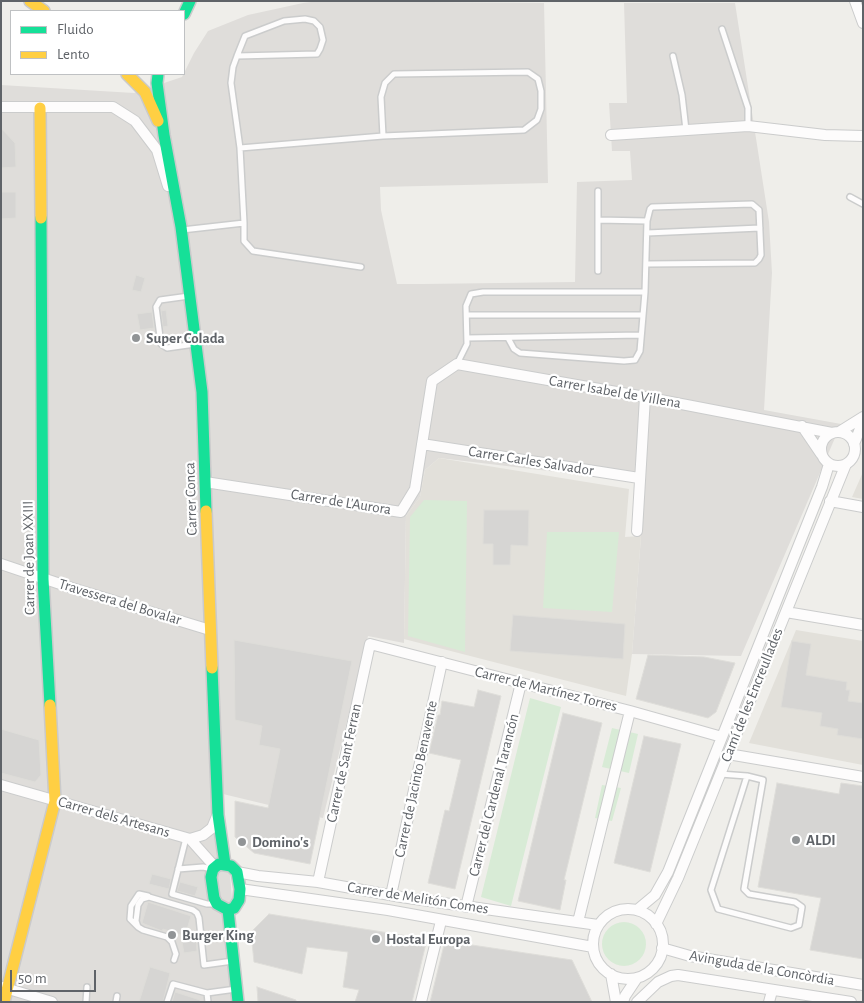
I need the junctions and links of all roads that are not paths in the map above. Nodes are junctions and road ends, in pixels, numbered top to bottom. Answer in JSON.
{"nodes":[{"id":1,"x":30,"y":1,"type":"edge"},
{"id":2,"x":201,"y":1,"type":"edge"},
{"id":3,"x":855,"y":1,"type":"edge"},
{"id":4,"x":188,"y":7,"type":"edge"},
{"id":5,"x":43,"y":10,"type":"edge"},
{"id":6,"x":863,"y":23,"type":"edge"},
{"id":7,"x":722,"y":29,"type":"dead end"},
{"id":8,"x":237,"y":56,"type":"junction"},
{"id":9,"x":672,"y":56,"type":"dead end"},
{"id":10,"x":128,"y":75,"type":"edge"},
{"id":11,"x":158,"y":75,"type":"edge"},
{"id":12,"x":1,"y":106,"type":"edge"},
{"id":13,"x":40,"y":108,"type":"junction"},
{"id":14,"x":748,"y":126,"type":"junction"},
{"id":15,"x":686,"y":130,"type":"junction"},
{"id":16,"x":611,"y":135,"type":"dead end"},
{"id":17,"x":164,"y":136,"type":"junction"},
{"id":18,"x":383,"y":136,"type":"junction"},
{"id":19,"x":863,"y":136,"type":"edge"},
{"id":20,"x":240,"y":148,"type":"junction"},
{"id":21,"x":598,"y":191,"type":"dead end"},
{"id":22,"x":850,"y":197,"type":"dead end"},
{"id":23,"x":863,"y":204,"type":"edge"},
{"id":24,"x":598,"y":220,"type":"junction"},
{"id":25,"x":647,"y":221,"type":"junction"},
{"id":26,"x":244,"y":224,"type":"junction"},
{"id":27,"x":760,"y":228,"type":"junction"},
{"id":28,"x":181,"y":229,"type":"junction"},
{"id":29,"x":647,"y":233,"type":"junction"},
{"id":30,"x":647,"y":264,"type":"junction"},
{"id":31,"x":361,"y":268,"type":"dead end"},
{"id":32,"x":598,"y":271,"type":"dead end"},
{"id":33,"x":646,"y":292,"type":"junction"},
{"id":34,"x":189,"y":296,"type":"junction"},
{"id":35,"x":467,"y":315,"type":"junction"},
{"id":36,"x":644,"y":315,"type":"junction"},
{"id":37,"x":642,"y":335,"type":"junction"},
{"id":38,"x":467,"y":338,"type":"junction"},
{"id":39,"x":508,"y":338,"type":"junction"},
{"id":40,"x":196,"y":344,"type":"junction"},
{"id":41,"x":457,"y":364,"type":"junction"},
{"id":42,"x":645,"y":397,"type":"junction"},
{"id":43,"x":863,"y":419,"type":"edge"},
{"id":44,"x":802,"y":426,"type":"junction"},
{"id":45,"x":836,"y":432,"type":"junction"},
{"id":46,"x":422,"y":444,"type":"junction"},
{"id":47,"x":854,"y":444,"type":"junction"},
{"id":48,"x":822,"y":456,"type":"junction"},
{"id":49,"x":829,"y":464,"type":"junction"},
{"id":50,"x":846,"y":464,"type":"junction"},
{"id":51,"x":639,"y":478,"type":"junction"},
{"id":52,"x":205,"y":482,"type":"junction"},
{"id":53,"x":830,"y":501,"type":"junction"},
{"id":54,"x":863,"y":508,"type":"edge"},
{"id":55,"x":637,"y":531,"type":"dead end"},
{"id":56,"x":1,"y":564,"type":"edge"},
{"id":57,"x":43,"y":579,"type":"junction"},
{"id":58,"x":786,"y":612,"type":"junction"},
{"id":59,"x":863,"y":625,"type":"edge"},
{"id":60,"x":210,"y":630,"type":"junction"},
{"id":61,"x":370,"y":644,"type":"joint"},
{"id":62,"x":442,"y":662,"type":"junction"},
{"id":63,"x":521,"y":683,"type":"junction"},
{"id":64,"x":630,"y":711,"type":"junction"},
{"id":65,"x":722,"y":737,"type":"junction"},
{"id":66,"x":728,"y":754,"type":"junction"},
{"id":67,"x":720,"y":774,"type":"junction"},
{"id":68,"x":747,"y":776,"type":"junction"},
{"id":69,"x":863,"y":777,"type":"edge"},
{"id":70,"x":1,"y":785,"type":"edge"},
{"id":71,"x":55,"y":800,"type":"junction"},
{"id":72,"x":218,"y":815,"type":"junction"},
{"id":73,"x":188,"y":838,"type":"junction"},
{"id":74,"x":217,"y":867,"type":"junction"},
{"id":75,"x":178,"y":869,"type":"junction"},
{"id":76,"x":237,"y":872,"type":"junction"},
{"id":77,"x":318,"y":882,"type":"junction"},
{"id":78,"x":240,"y":889,"type":"junction"},
{"id":79,"x":391,"y":895,"type":"junction"},
{"id":80,"x":466,"y":906,"type":"junction"},
{"id":81,"x":222,"y":907,"type":"junction"},
{"id":82,"x":637,"y":910,"type":"junction"},
{"id":83,"x":441,"y":921,"type":"junction"},
{"id":84,"x":578,"y":922,"type":"junction"},
{"id":85,"x":656,"y":924,"type":"junction"},
{"id":86,"x":598,"y":925,"type":"junction"},
{"id":87,"x":593,"y":947,"type":"junction"},
{"id":88,"x":662,"y":948,"type":"junction"},
{"id":89,"x":174,"y":960,"type":"dead end"},
{"id":90,"x":234,"y":961,"type":"junction"},
{"id":91,"x":611,"y":974,"type":"junction"},
{"id":92,"x":637,"y":978,"type":"junction"},
{"id":93,"x":863,"y":985,"type":"edge"},
{"id":94,"x":87,"y":986,"type":"dead end"},
{"id":95,"x":4,"y":987,"type":"edge"},
{"id":96,"x":237,"y":989,"type":"junction"},
{"id":97,"x":772,"y":990,"type":"junction"},
{"id":98,"x":207,"y":994,"type":"junction"},
{"id":99,"x":809,"y":995,"type":"junction"},
{"id":100,"x":4,"y":1002,"type":"edge"},
{"id":101,"x":52,"y":1002,"type":"edge"},
{"id":102,"x":86,"y":1002,"type":"edge"},
{"id":103,"x":167,"y":1002,"type":"edge"},
{"id":104,"x":208,"y":1002,"type":"edge"},
{"id":105,"x":238,"y":1002,"type":"edge"},
{"id":106,"x":422,"y":1002,"type":"edge"},
{"id":107,"x":616,"y":1002,"type":"edge"},
{"id":108,"x":622,"y":1002,"type":"edge"},
{"id":109,"x":637,"y":1002,"type":"edge"},
{"id":110,"x":769,"y":1002,"type":"edge"},
{"id":111,"x":825,"y":1002,"type":"edge"},
{"id":112,"x":851,"y":1002,"type":"edge"}],
"edges":[{"from":1,"to":5,"type":"street"},
{"from":2,"to":4,"type":"street"},
{"from":3,"to":6,"type":"street"},
{"from":7,"to":14,"type":"lane"},
{"from":8,"to":8,"type":"lane"},
{"from":8,"to":20,"type":"lane"},
{"from":9,"to":15,"type":"lane"},
{"from":10,"to":17,"type":"street","name":"Carrer Conca"},
{"from":11,"to":17,"type":"street","name":"Carrer Conca"},
{"from":12,"to":13,"type":"street"},
{"from":13,"to":28,"type":"street"},
{"from":13,"to":57,"type":"street","name":"Carrer de Joan XXIII"},
{"from":14,"to":15,"type":"street"},
{"from":14,"to":19,"type":"street"},
{"from":15,"to":16,"type":"street"},
{"from":17,"to":28,"type":"street","name":"Carrer Conca"},
{"from":18,"to":18,"type":"lane"},
{"from":18,"to":20,"type":"lane"},
{"from":20,"to":26,"type":"lane"},
{"from":21,"to":24,"type":"lane"},
{"from":22,"to":23,"type":"lane"},
{"from":24,"to":25,"type":"lane"},
{"from":24,"to":32,"type":"lane"},
{"from":25,"to":27,"type":"lane"},
{"from":25,"to":29,"type":"lane"},
{"from":26,"to":28,"type":"lane"},
{"from":26,"to":31,"type":"lane"},
{"from":27,"to":29,"type":"lane"},
{"from":27,"to":30,"type":"lane"},
{"from":28,"to":34,"type":"street","name":"Carrer Conca"},
{"from":29,"to":30,"type":"lane"},
{"from":30,"to":33,"type":"lane"},
{"from":33,"to":35,"type":"lane"},
{"from":33,"to":36,"type":"lane"},
{"from":34,"to":40,"type":"street","name":"Carrer Conca"},
{"from":34,"to":40,"type":"lane"},
{"from":35,"to":36,"type":"lane"},
{"from":35,"to":38,"type":"lane"},
{"from":36,"to":37,"type":"lane"},
{"from":37,"to":39,"type":"lane"},
{"from":37,"to":39,"type":"lane"},
{"from":38,"to":39,"type":"lane"},
{"from":38,"to":41,"type":"lane"},
{"from":40,"to":52,"type":"street","name":"Carrer Conca"},
{"from":41,"to":42,"type":"street","name":"Carrer Isabel de Villena"},
{"from":41,"to":46,"type":"street","name":"Carrer de L'Aurora"},
{"from":42,"to":44,"type":"street","name":"Carrer Isabel de Villena"},
{"from":42,"to":51,"type":"street"},
{"from":43,"to":45,"type":"street"},
{"from":43,"to":47,"type":"street"},
{"from":44,"to":45,"type":"street","name":"Carrer Isabel de Villena"},
{"from":44,"to":48,"type":"street"},
{"from":45,"to":47,"type":"street"},
{"from":45,"to":48,"type":"street"},
{"from":46,"to":51,"type":"street","name":"Carrer Carles Salvador"},
{"from":46,"to":52,"type":"street","name":"Carrer de L'Aurora"},
{"from":47,"to":50,"type":"street"},
{"from":48,"to":49,"type":"street"},
{"from":49,"to":50,"type":"street"},
{"from":49,"to":65,"type":"street","name":"Camí de les Encreullades"},
{"from":50,"to":53,"type":"street","name":"Camí de les Encreullades"},
{"from":51,"to":55,"type":"street"},
{"from":52,"to":60,"type":"street","name":"Carrer Conca"},
{"from":53,"to":54,"type":"street"},
{"from":53,"to":58,"type":"street","name":"Camí de les Encreullades"},
{"from":56,"to":57,"type":"street","name":"Travessera del Bovalar"},
{"from":57,"to":60,"type":"street","name":"Travessera del Bovalar"},
{"from":57,"to":71,"type":"street","name":"Carrer de Joan XXIII"},
{"from":58,"to":59,"type":"street"},
{"from":58,"to":66,"type":"street","name":"Camí de les Encreullades"},
{"from":60,"to":72,"type":"street","name":"Carrer Conca"},
{"from":61,"to":62,"type":"street","name":"Carrer de Martínez Torres"},
{"from":61,"to":77,"type":"street","name":"Carrer de Sant Ferran"},
{"from":62,"to":63,"type":"street","name":"Carrer de Martínez Torres"},
{"from":62,"to":79,"type":"street","name":"Carrer de Jacinto Benavente"},
{"from":63,"to":64,"type":"street","name":"Carrer de Martínez Torres"},
{"from":63,"to":80,"type":"street","name":"Carrer del Cardenal Tarancón"},
{"from":64,"to":65,"type":"street","name":"Carrer de Martínez Torres"},
{"from":64,"to":84,"type":"street"},
{"from":65,"to":82,"type":"street","name":"Camí de les Encreullades"},
{"from":66,"to":67,"type":"street","name":"Camí de les Encreullades"},
{"from":66,"to":69,"type":"street"},
{"from":67,"to":68,"type":"lane"},
{"from":67,"to":85,"type":"street","name":"Camí de les Encreullades"},
{"from":68,"to":68,"type":"lane"},
{"from":70,"to":71,"type":"street","name":"Carrer dels Artesans"},
{"from":71,"to":73,"type":"street","name":"Carrer dels Artesans"},
{"from":71,"to":95,"type":"street","name":"Carrer de Joan XXIII"},
{"from":72,"to":73,"type":"street"},
{"from":72,"to":74,"type":"street","name":"Carrer Conca"},
{"from":73,"to":74,"type":"street","name":"Carrer dels Artesans"},
{"from":73,"to":75,"type":"lane"},
{"from":74,"to":75,"type":"lane"},
{"from":74,"to":76,"type":"street"},
{"from":74,"to":81,"type":"street"},
{"from":75,"to":81,"type":"lane"},
{"from":76,"to":77,"type":"street","name":"Carrer de Melitón Comes"},
{"from":76,"to":78,"type":"street"},
{"from":77,"to":79,"type":"street","name":"Carrer de Melitón Comes"},
{"from":78,"to":81,"type":"street"},
{"from":78,"to":83,"type":"street","name":"Carrer de Melitón Comes"},
{"from":79,"to":80,"type":"street","name":"Carrer de Melitón Comes"},
{"from":80,"to":84,"type":"street","name":"Carrer de Melitón Comes"},
{"from":81,"to":90,"type":"street"},
{"from":82,"to":85,"type":"street"},
{"from":82,"to":86,"type":"street"},
{"from":83,"to":87,"type":"street","name":"Carrer de Melitón Comes"},
{"from":83,"to":106,"type":"street"},
{"from":84,"to":86,"type":"street","name":"Carrer de Melitón Comes"},
{"from":85,"to":88,"type":"street"},
{"from":86,"to":87,"type":"street"},
{"from":87,"to":91,"type":"street"},
{"from":88,"to":92,"type":"street"},
{"from":88,"to":93,"type":"street","name":"Avinguda de la Concòrdia"},
{"from":89,"to":90,"type":"lane"},
{"from":90,"to":96,"type":"street"},
{"from":91,"to":92,"type":"street"},
{"from":91,"to":107,"type":"street"},
{"from":92,"to":108,"type":"street"},
{"from":94,"to":102,"type":"lane"},
{"from":95,"to":100,"type":"street","name":"Carrer de Joan XXIII"},
{"from":95,"to":101,"type":"street"},
{"from":96,"to":98,"type":"lane"},
{"from":96,"to":105,"type":"street"},
{"from":97,"to":99,"type":"street","name":"Avinguda de la Concòrdia"},
{"from":97,"to":109,"type":"street","name":"Avinguda de la Concòrdia"},
{"from":97,"to":110,"type":"street"},
{"from":98,"to":103,"type":"lane"},
{"from":98,"to":104,"type":"lane"},
{"from":99,"to":111,"type":"street"},
{"from":99,"to":112,"type":"street","name":"Avinguda de la Concòrdia"}]}
